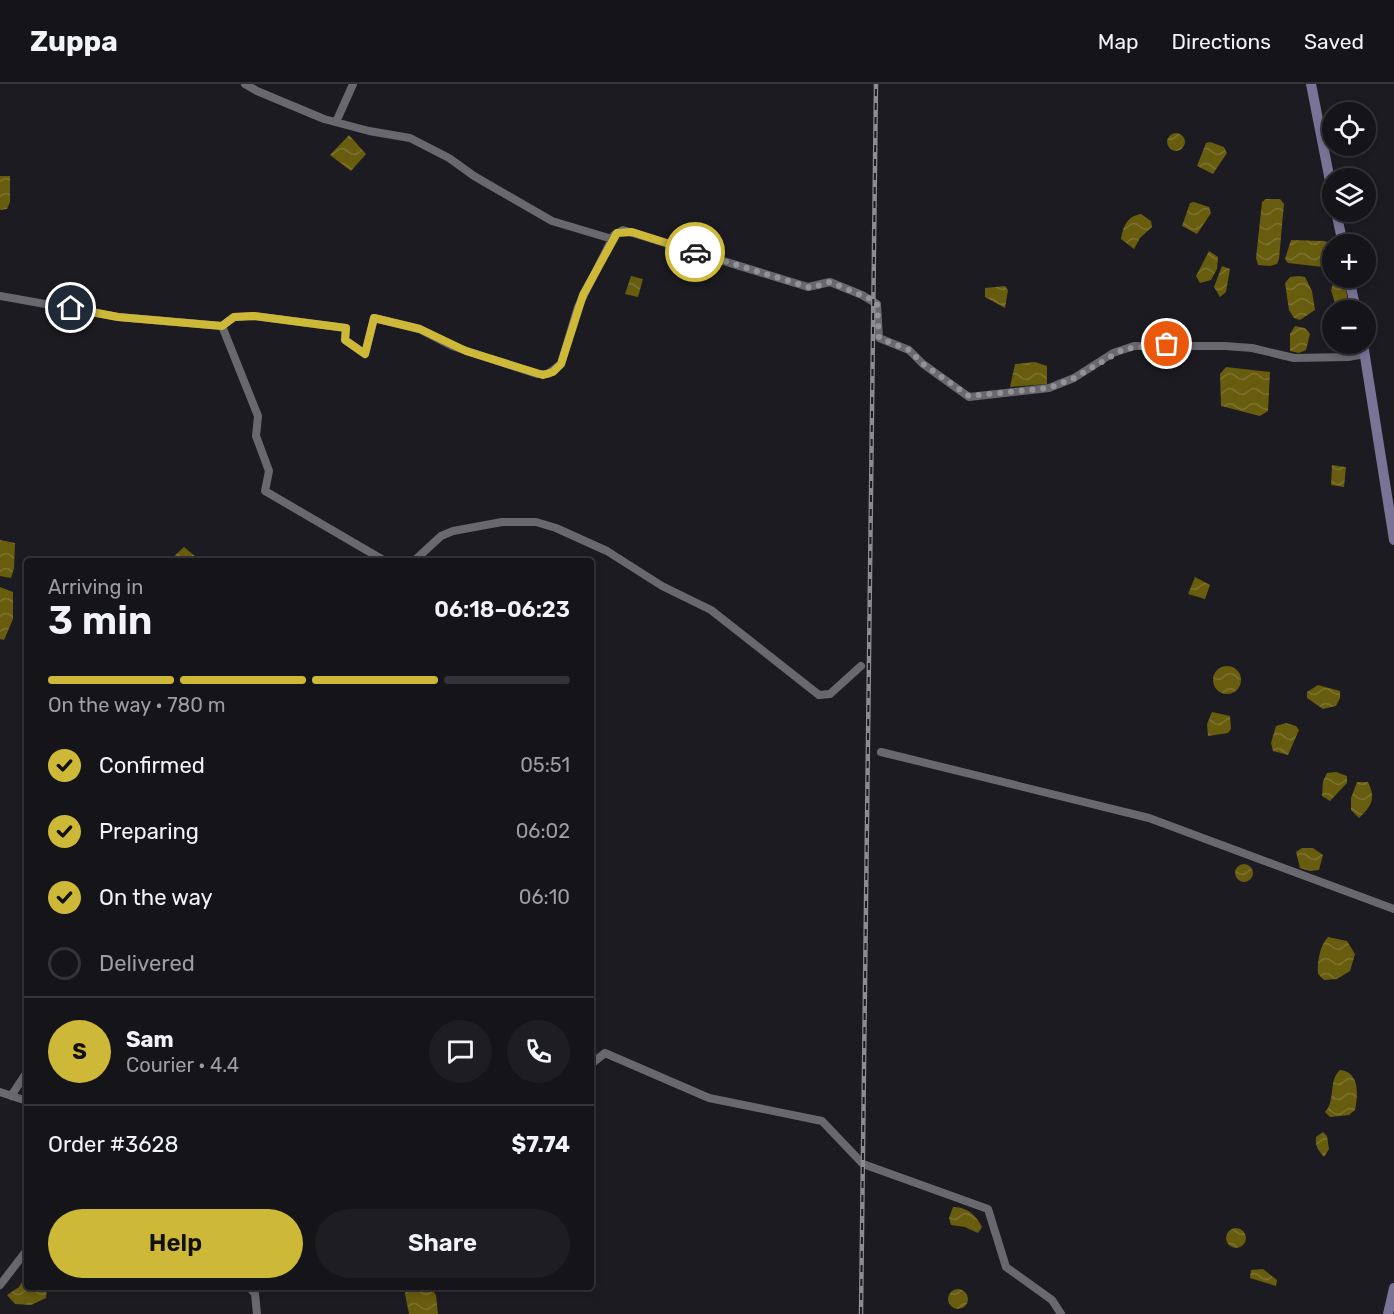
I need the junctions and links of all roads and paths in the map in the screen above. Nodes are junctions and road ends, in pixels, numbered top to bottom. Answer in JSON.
{"nodes":[{"id":1,"x":245,"y":84,"type":"edge"},
{"id":2,"x":352,"y":84,"type":"edge"},
{"id":3,"x":1311,"y":84,"type":"edge"},
{"id":4,"x":336,"y":122,"type":"junction"},
{"id":5,"x":1327,"y":168,"type":"edge"},
{"id":6,"x":612,"y":239,"type":"junction"},
{"id":7,"x":0,"y":296,"type":"edge"},
{"id":8,"x":222,"y":326,"type":"junction"},
{"id":9,"x":1354,"y":354,"type":"edge"},
{"id":10,"x":1365,"y":354,"type":"edge"},
{"id":11,"x":1394,"y":540,"type":"edge"},
{"id":12,"x":380,"y":558,"type":"edge"},
{"id":13,"x":417,"y":558,"type":"edge"},
{"id":14,"x":861,"y":666,"type":"dead end"},
{"id":15,"x":881,"y":752,"type":"dead end"},
{"id":16,"x":1394,"y":909,"type":"edge"},
{"id":17,"x":594,"y":1062,"type":"edge"},
{"id":18,"x":24,"y":1076,"type":"edge"},
{"id":19,"x":0,"y":1092,"type":"edge"},
{"id":20,"x":11,"y":1096,"type":"junction"},
{"id":21,"x":24,"y":1100,"type":"edge"},
{"id":22,"x":24,"y":1254,"type":"edge"},
{"id":23,"x":0,"y":1286,"type":"edge"},
{"id":24,"x":1394,"y":1288,"type":"edge"},
{"id":25,"x":252,"y":1290,"type":"edge"},
{"id":26,"x":256,"y":1314,"type":"edge"},
{"id":27,"x":1061,"y":1314,"type":"edge"},
{"id":28,"x":1388,"y":1314,"type":"edge"}],
"edges":[{"from":1,"to":4,"type":"street"},
{"from":2,"to":4,"type":"street"},
{"from":3,"to":5,"type":"main road"},
{"from":4,"to":6,"type":"street"},
{"from":6,"to":8,"type":"street"},
{"from":6,"to":9,"type":"street"},
{"from":7,"to":8,"type":"street"},
{"from":8,"to":12,"type":"street"},
{"from":10,"to":11,"type":"main road"},
{"from":13,"to":14,"type":"street"},
{"from":15,"to":16,"type":"street"},
{"from":17,"to":27,"type":"street"},
{"from":18,"to":20,"type":"street"},
{"from":19,"to":20,"type":"street"},
{"from":20,"to":21,"type":"street"},
{"from":22,"to":23,"type":"street"},
{"from":24,"to":28,"type":"main road"},
{"from":25,"to":26,"type":"street"}]}
